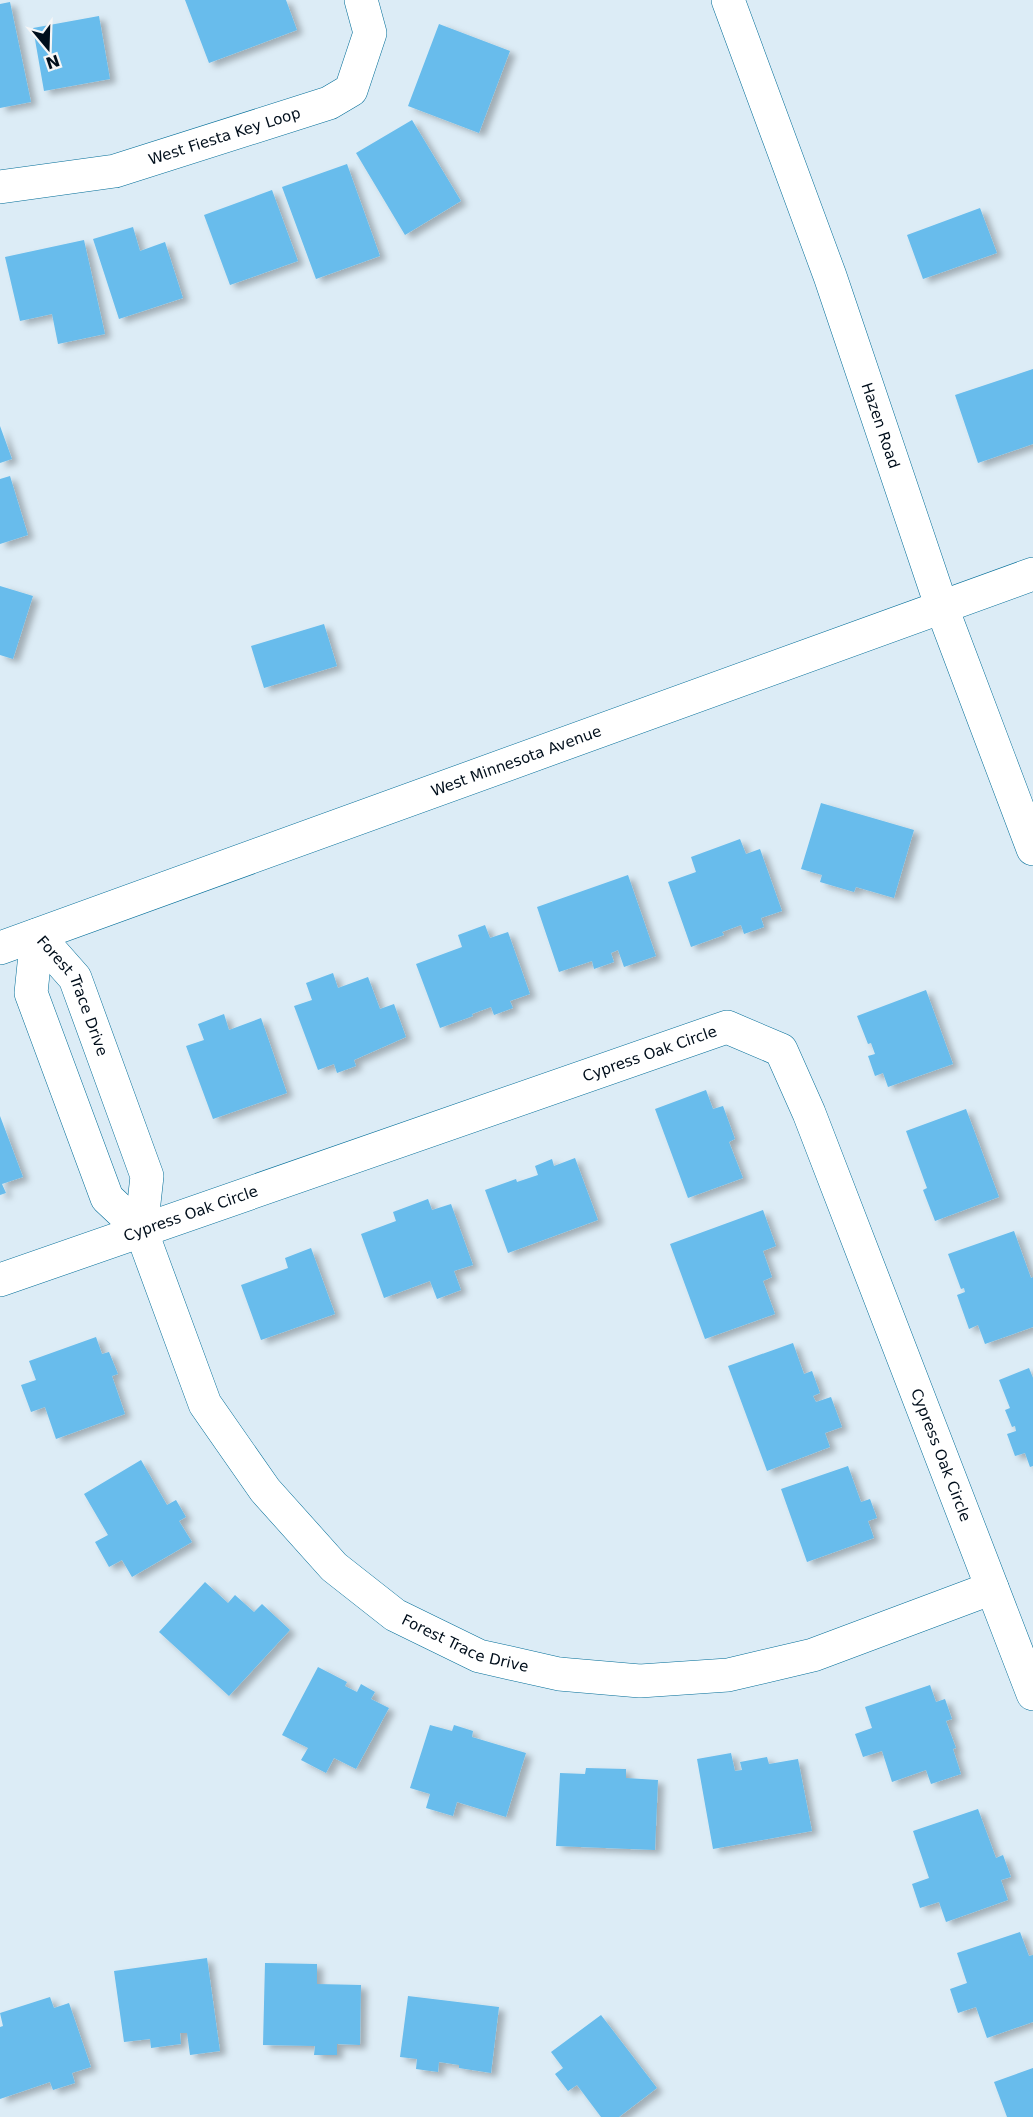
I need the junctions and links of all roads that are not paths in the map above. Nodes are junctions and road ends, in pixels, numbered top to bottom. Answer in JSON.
{"nodes":[{"id":1,"x":361,"y":0,"type":"edge"},
{"id":2,"x":728,"y":0,"type":"edge"},
{"id":3,"x":0,"y":187,"type":"edge"},
{"id":4,"x":1033,"y":574,"type":"edge"},
{"id":5,"x":942,"y":608,"type":"junction"},
{"id":6,"x":1033,"y":849,"type":"edge"},
{"id":7,"x":37,"y":935,"type":"junction"},
{"id":8,"x":0,"y":948,"type":"edge"},
{"id":9,"x":141,"y":1230,"type":"junction"},
{"id":10,"x":0,"y":1280,"type":"edge"},
{"id":11,"x":992,"y":1588,"type":"junction"},
{"id":12,"x":1033,"y":1694,"type":"edge"}],
"edges":[{"from":1,"to":3,"type":"street","name":"West Fiesta Key Loop"},
{"from":2,"to":5,"type":"street","name":"Hazen Road"},
{"from":4,"to":5,"type":"street","name":"West Minnesota Avenue"},
{"from":5,"to":6,"type":"street","name":"Hazen Road"},
{"from":5,"to":7,"type":"street","name":"West Minnesota Avenue"},
{"from":7,"to":8,"type":"street","name":"West Minnesota Avenue"},
{"from":7,"to":9,"type":"street","name":"Forest Trace Drive"},
{"from":7,"to":9,"type":"street","name":"Forest Trace Drive"},
{"from":9,"to":10,"type":"street","name":"Cypress Oak Circle"},
{"from":9,"to":11,"type":"street","name":"Forest Trace Drive"},
{"from":9,"to":11,"type":"street","name":"Cypress Oak Circle"},
{"from":11,"to":12,"type":"street","name":"Cypress Oak Circle"}]}
